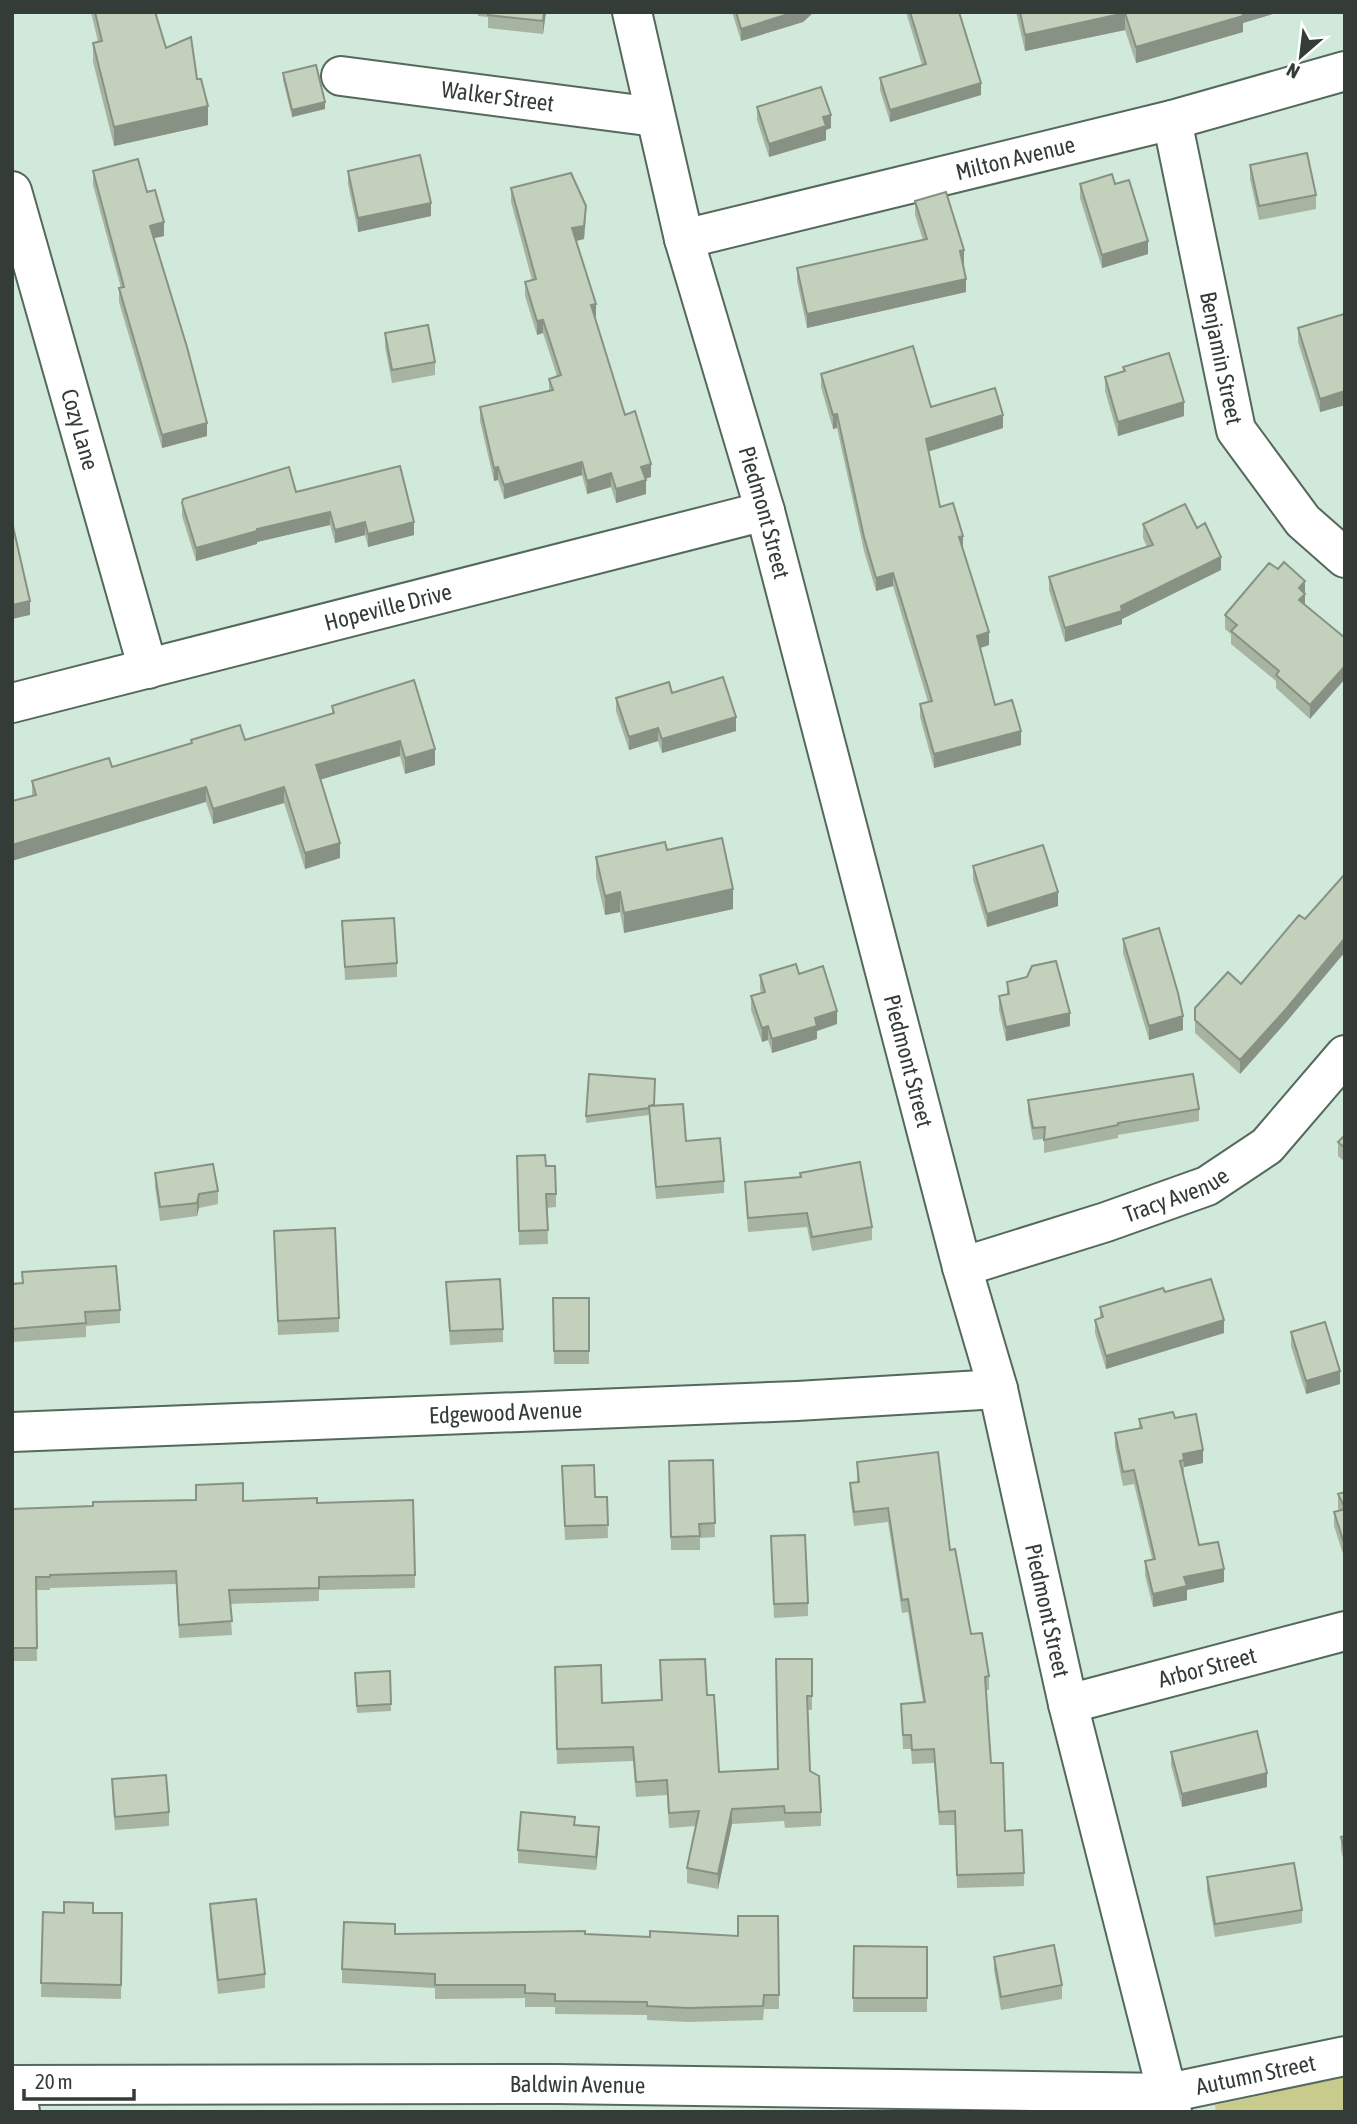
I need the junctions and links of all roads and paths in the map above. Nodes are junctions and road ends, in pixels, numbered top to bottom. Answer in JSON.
{"nodes":[{"id":1,"x":632,"y":12,"type":"edge"},
{"id":2,"x":1345,"y":71,"type":"edge"},
{"id":3,"x":341,"y":76,"type":"dead end"},
{"id":4,"x":655,"y":117,"type":"junction"},
{"id":5,"x":1172,"y":120,"type":"junction"},
{"id":6,"x":12,"y":191,"type":"edge"},
{"id":7,"x":684,"y":239,"type":"junction"},
{"id":8,"x":765,"y":511,"type":"junction"},
{"id":9,"x":1345,"y":558,"type":"edge"},
{"id":10,"x":148,"y":669,"type":"junction"},
{"id":11,"x":12,"y":703,"type":"edge"},
{"id":12,"x":1345,"y":1055,"type":"edge"},
{"id":13,"x":962,"y":1267,"type":"junction"},
{"id":14,"x":998,"y":1389,"type":"junction"},
{"id":15,"x":12,"y":1432,"type":"edge"},
{"id":16,"x":1345,"y":1632,"type":"edge"},
{"id":17,"x":1068,"y":1704,"type":"junction"},
{"id":18,"x":1345,"y":2056,"type":"edge"},
{"id":19,"x":1170,"y":2102,"type":"edge"},
{"id":20,"x":20,"y":2112,"type":"edge"}],
"edges":[{"from":1,"to":4,"type":"street","name":"Piedmont Street"},
{"from":2,"to":5,"type":"street","name":"Milton Avenue"},
{"from":3,"to":4,"type":"street","name":"Walker Street"},
{"from":4,"to":7,"type":"street","name":"Piedmont Street"},
{"from":5,"to":7,"type":"street","name":"Milton Avenue"},
{"from":5,"to":9,"type":"street","name":"Benjamin Street"},
{"from":6,"to":10,"type":"street","name":"Cozy Lane"},
{"from":7,"to":8,"type":"street","name":"Piedmont Street"},
{"from":8,"to":10,"type":"street","name":"Hopeville Drive"},
{"from":8,"to":13,"type":"street","name":"Piedmont Street"},
{"from":10,"to":11,"type":"street","name":"Hopeville Drive"},
{"from":12,"to":13,"type":"street","name":"Tracy Avenue"},
{"from":13,"to":14,"type":"street","name":"Piedmont Street"},
{"from":14,"to":15,"type":"street","name":"Edgewood Avenue"},
{"from":14,"to":17,"type":"street","name":"Piedmont Street"},
{"from":16,"to":17,"type":"street","name":"Arbor Street"},
{"from":17,"to":19,"type":"street","name":"Piedmont Street"},
{"from":18,"to":19,"type":"street","name":"Autumn Street"},
{"from":19,"to":20,"type":"street","name":"Baldwin Avenue"}]}
